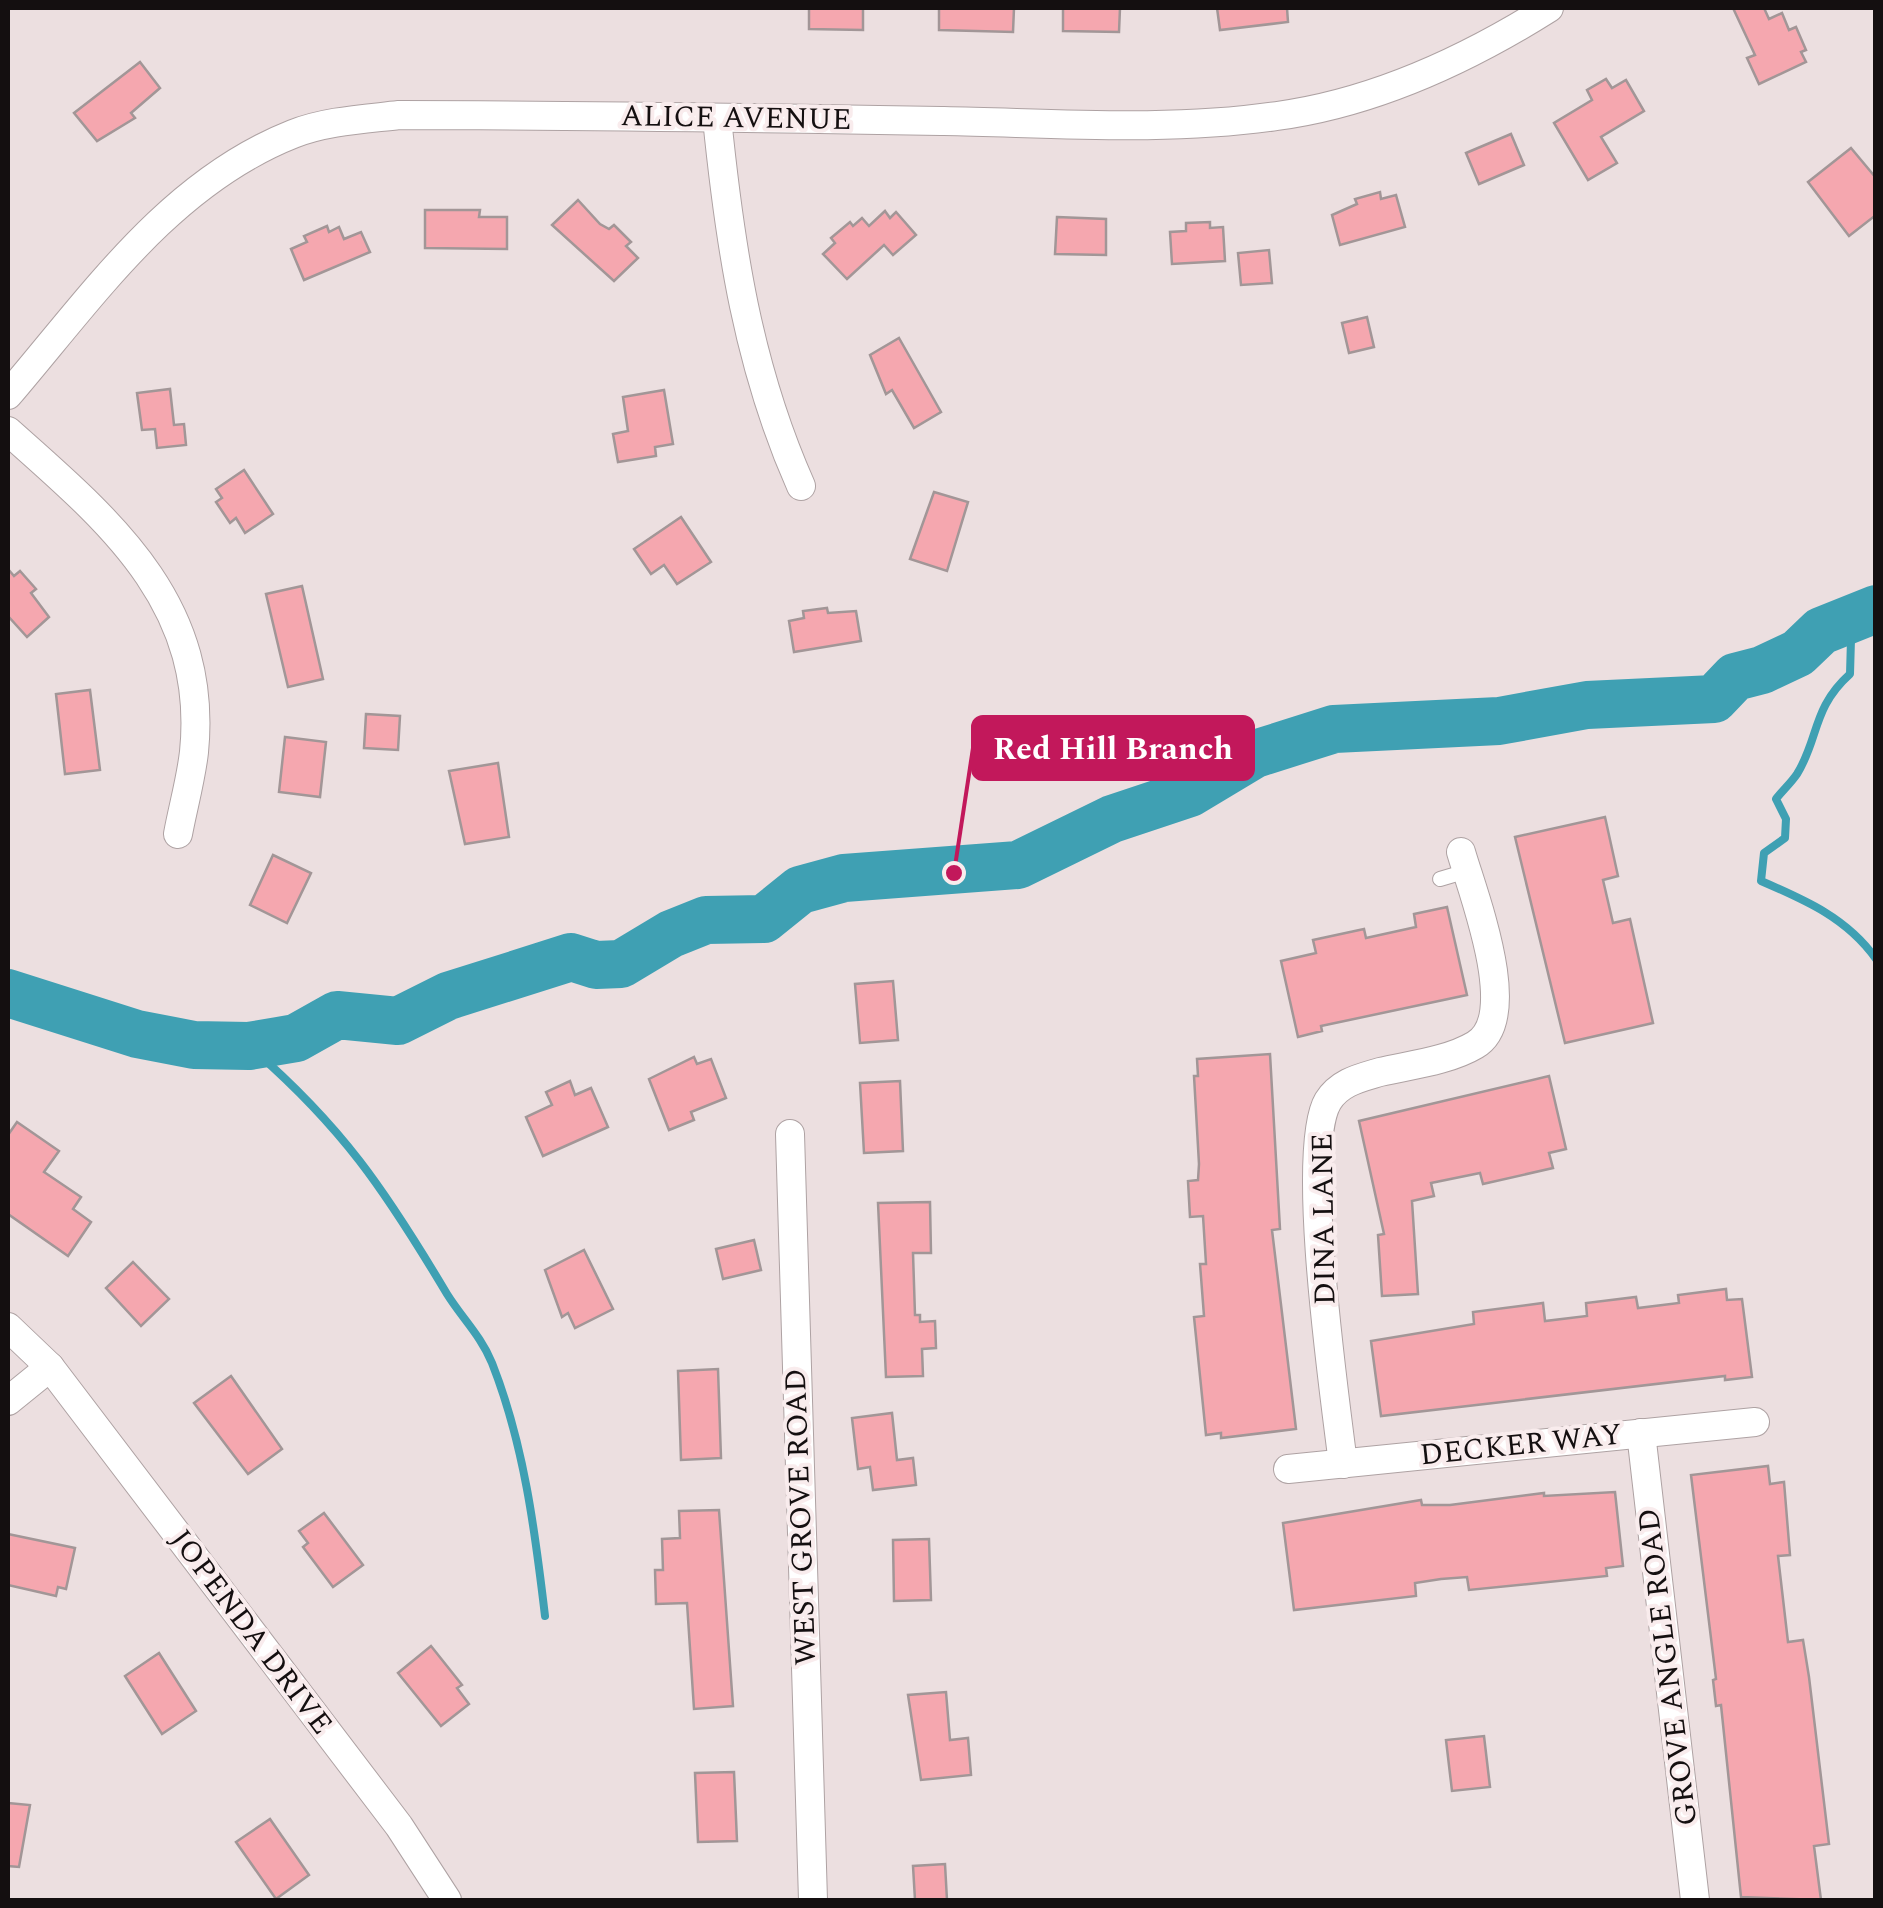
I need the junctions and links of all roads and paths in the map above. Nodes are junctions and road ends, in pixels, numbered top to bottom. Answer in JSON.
{"nodes":[{"id":1,"x":1549,"y":8,"type":"edge"},
{"id":2,"x":718,"y":118,"type":"junction"},
{"id":3,"x":8,"y":395,"type":"edge"},
{"id":4,"x":8,"y":431,"type":"edge"},
{"id":5,"x":801,"y":486,"type":"dead end"},
{"id":6,"x":178,"y":834,"type":"dead end"},
{"id":7,"x":1456,"y":867,"type":"dead end"},
{"id":8,"x":790,"y":1134,"type":"dead end"},
{"id":9,"x":8,"y":1327,"type":"edge"},
{"id":10,"x":50,"y":1368,"type":"junction"},
{"id":11,"x":8,"y":1400,"type":"edge"},
{"id":12,"x":1754,"y":1422,"type":"dead end"},
{"id":13,"x":1641,"y":1433,"type":"junction"},
{"id":14,"x":1344,"y":1464,"type":"junction"},
{"id":15,"x":1288,"y":1469,"type":"dead end"},
{"id":16,"x":447,"y":1900,"type":"edge"},
{"id":17,"x":812,"y":1900,"type":"edge"},
{"id":18,"x":1695,"y":1900,"type":"edge"}],
"edges":[{"from":1,"to":2,"type":"street","name":"ALICE AVENUE"},
{"from":2,"to":3,"type":"street","name":"ALICE AVENUE"},
{"from":2,"to":5,"type":"street"},
{"from":4,"to":6,"type":"street"},
{"from":7,"to":14,"type":"street","name":"DINA LANE"},
{"from":8,"to":17,"type":"street","name":"WEST GROVE ROAD"},
{"from":9,"to":10,"type":"street","name":"JOPENDA DRIVE"},
{"from":10,"to":11,"type":"street"},
{"from":10,"to":16,"type":"street","name":"JOPENDA DRIVE"},
{"from":12,"to":13,"type":"street","name":"DECKER WAY"},
{"from":13,"to":14,"type":"street","name":"DECKER WAY"},
{"from":13,"to":18,"type":"street","name":"GROVE ANGLE ROAD"},
{"from":14,"to":15,"type":"street","name":"DECKER WAY"}]}
